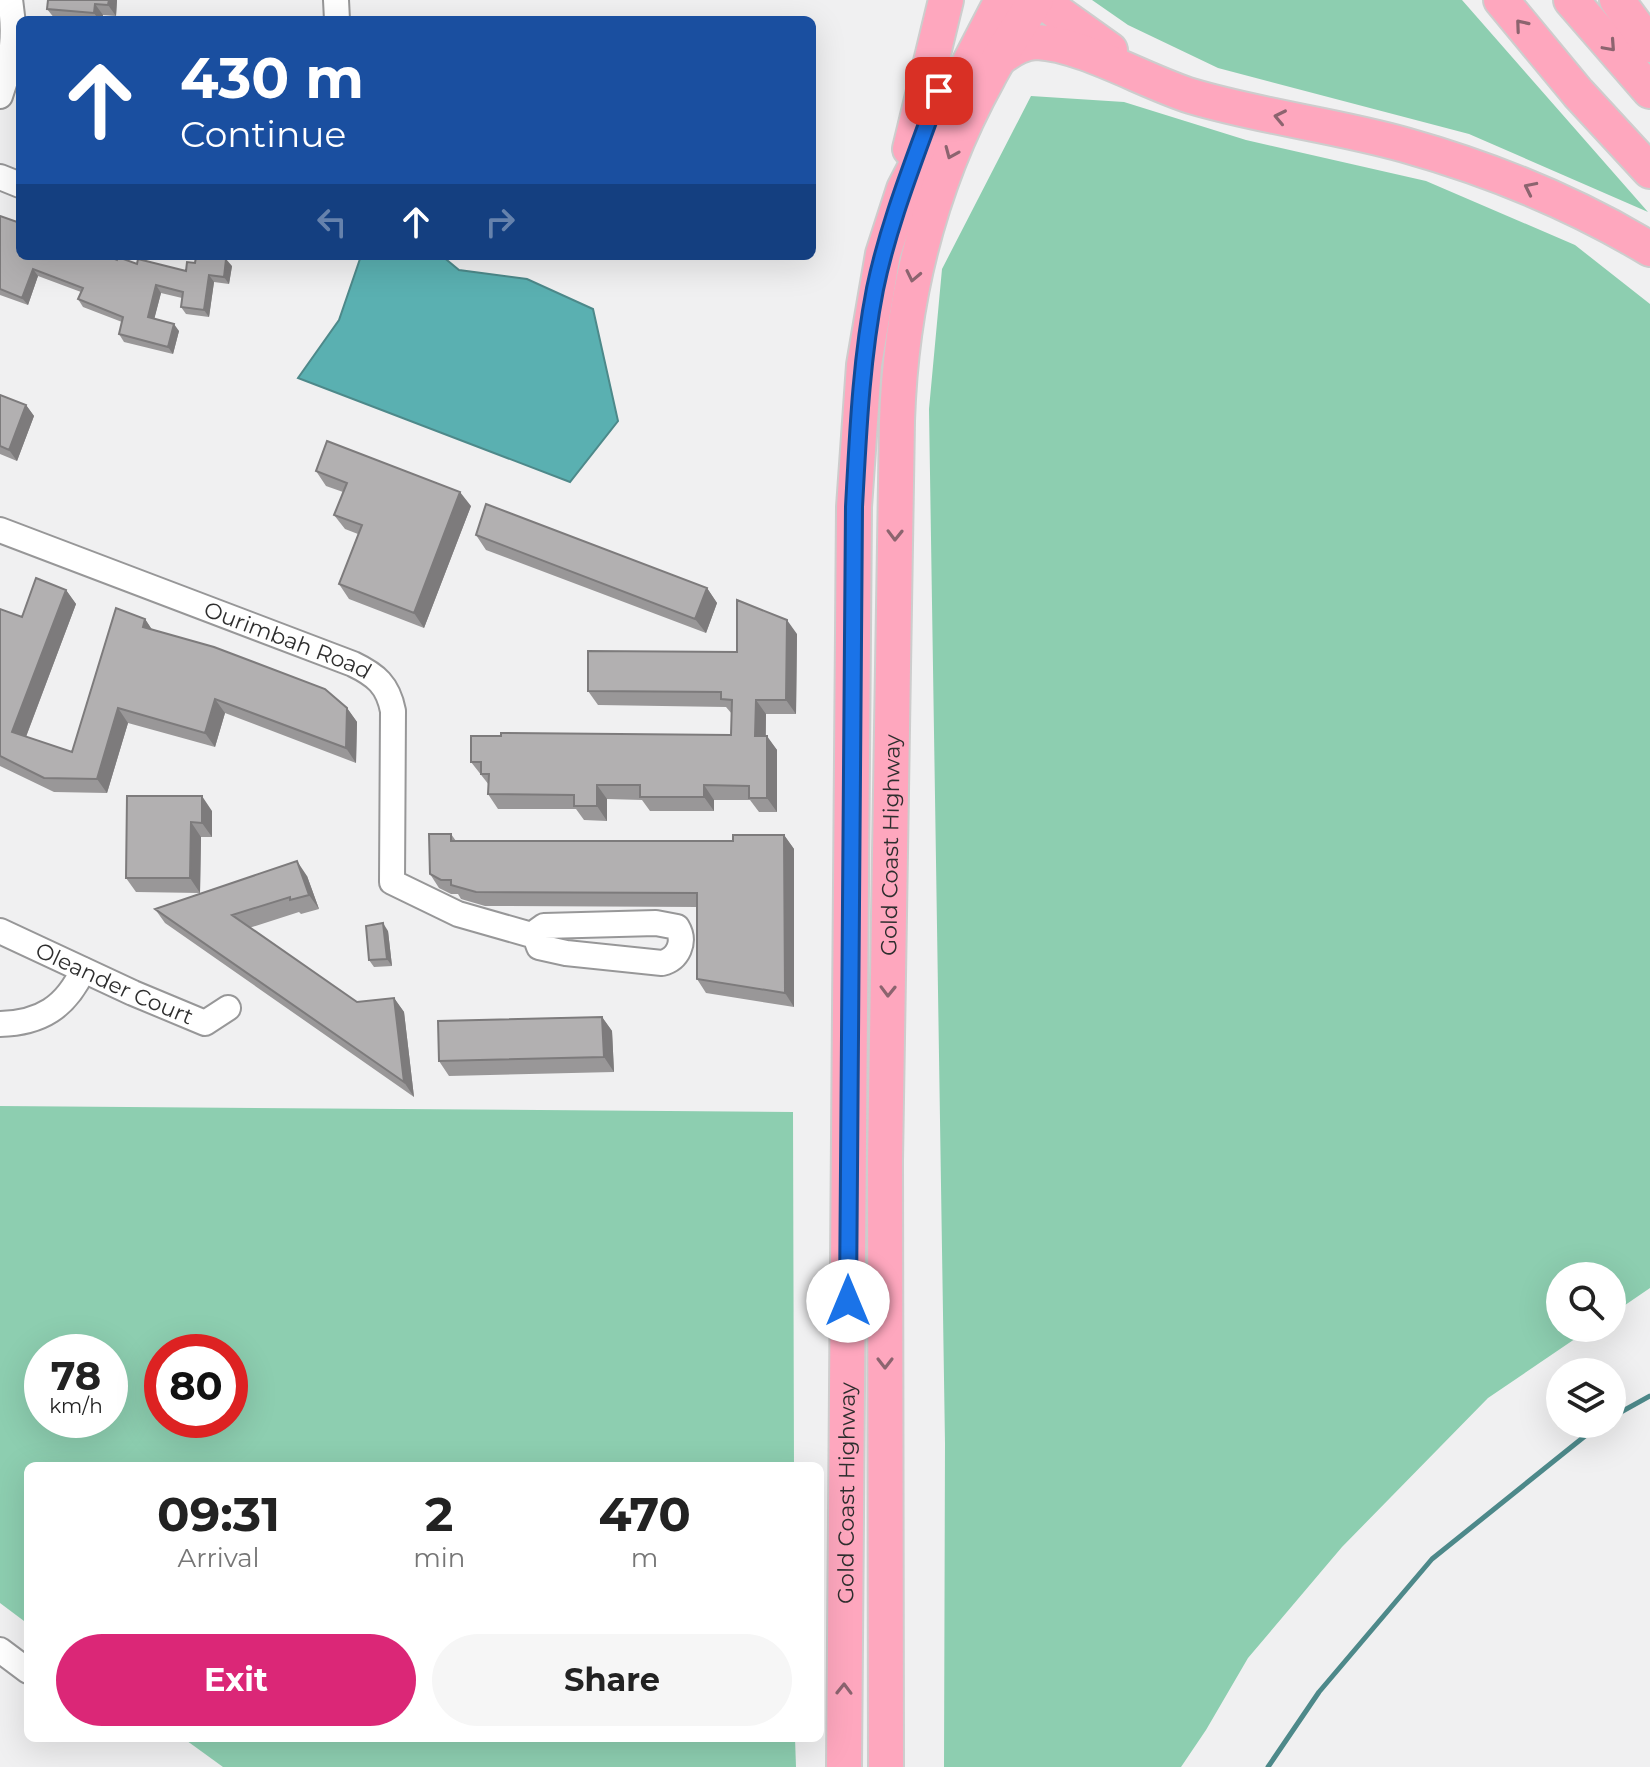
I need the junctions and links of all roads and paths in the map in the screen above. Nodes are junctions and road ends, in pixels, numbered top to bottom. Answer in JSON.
{"nodes":[{"id":1,"x":10,"y":0,"type":"edge"},
{"id":2,"x":946,"y":0,"type":"edge"},
{"id":3,"x":979,"y":0,"type":"edge"},
{"id":4,"x":1002,"y":0,"type":"edge"},
{"id":5,"x":1038,"y":0,"type":"edge"},
{"id":6,"x":1501,"y":0,"type":"edge"},
{"id":7,"x":1571,"y":0,"type":"edge"},
{"id":8,"x":1617,"y":0,"type":"edge"},
{"id":9,"x":1650,"y":45,"type":"edge"},
{"id":10,"x":998,"y":59,"type":"junction"},
{"id":11,"x":1650,"y":91,"type":"edge"},
{"id":12,"x":1179,"y":92,"type":"junction"},
{"id":13,"x":0,"y":96,"type":"edge"},
{"id":14,"x":1650,"y":171,"type":"edge"},
{"id":15,"x":904,"y":189,"type":"junction"},
{"id":16,"x":1650,"y":249,"type":"edge"},
{"id":17,"x":0,"y":530,"type":"edge"},
{"id":18,"x":0,"y":931,"type":"edge"},
{"id":19,"x":535,"y":936,"type":"junction"},
{"id":20,"x":83,"y":970,"type":"junction"},
{"id":21,"x":228,"y":1008,"type":"dead end"},
{"id":22,"x":0,"y":1024,"type":"edge"},
{"id":23,"x":0,"y":1650,"type":"edge"},
{"id":24,"x":24,"y":1668,"type":"edge"},
{"id":25,"x":844,"y":1767,"type":"edge"},
{"id":26,"x":886,"y":1767,"type":"edge"}],
"edges":[{"from":1,"to":13,"type":"street"},
{"from":2,"to":15,"type":"highway"},
{"from":3,"to":15,"type":"highway"},
{"from":4,"to":15,"type":"highway","name":"Gold Coast Highway"},
{"from":5,"to":10,"type":"highway","name":"Gold Coast Highway"},
{"from":5,"to":12,"type":"highway"},
{"from":14,"to":6,"type":"highway","one_way":true},
{"from":7,"to":11,"type":"highway","one_way":true},
{"from":8,"to":9,"type":"highway"},
{"from":10,"to":12,"type":"highway"},
{"from":10,"to":26,"type":"highway","name":"Gold Coast Highway","one_way":true},
{"from":16,"to":12,"type":"highway","one_way":true},
{"from":25,"to":15,"type":"highway","name":"Gold Coast Highway","one_way":true},
{"from":17,"to":19,"type":"street","name":"Ourimbah Road"},
{"from":18,"to":20,"type":"street","name":"Oleander Court"},
{"from":19,"to":19,"type":"street"},
{"from":20,"to":21,"type":"street","name":"Oleander Court"},
{"from":20,"to":22,"type":"street"},
{"from":23,"to":24,"type":"street"}]}
